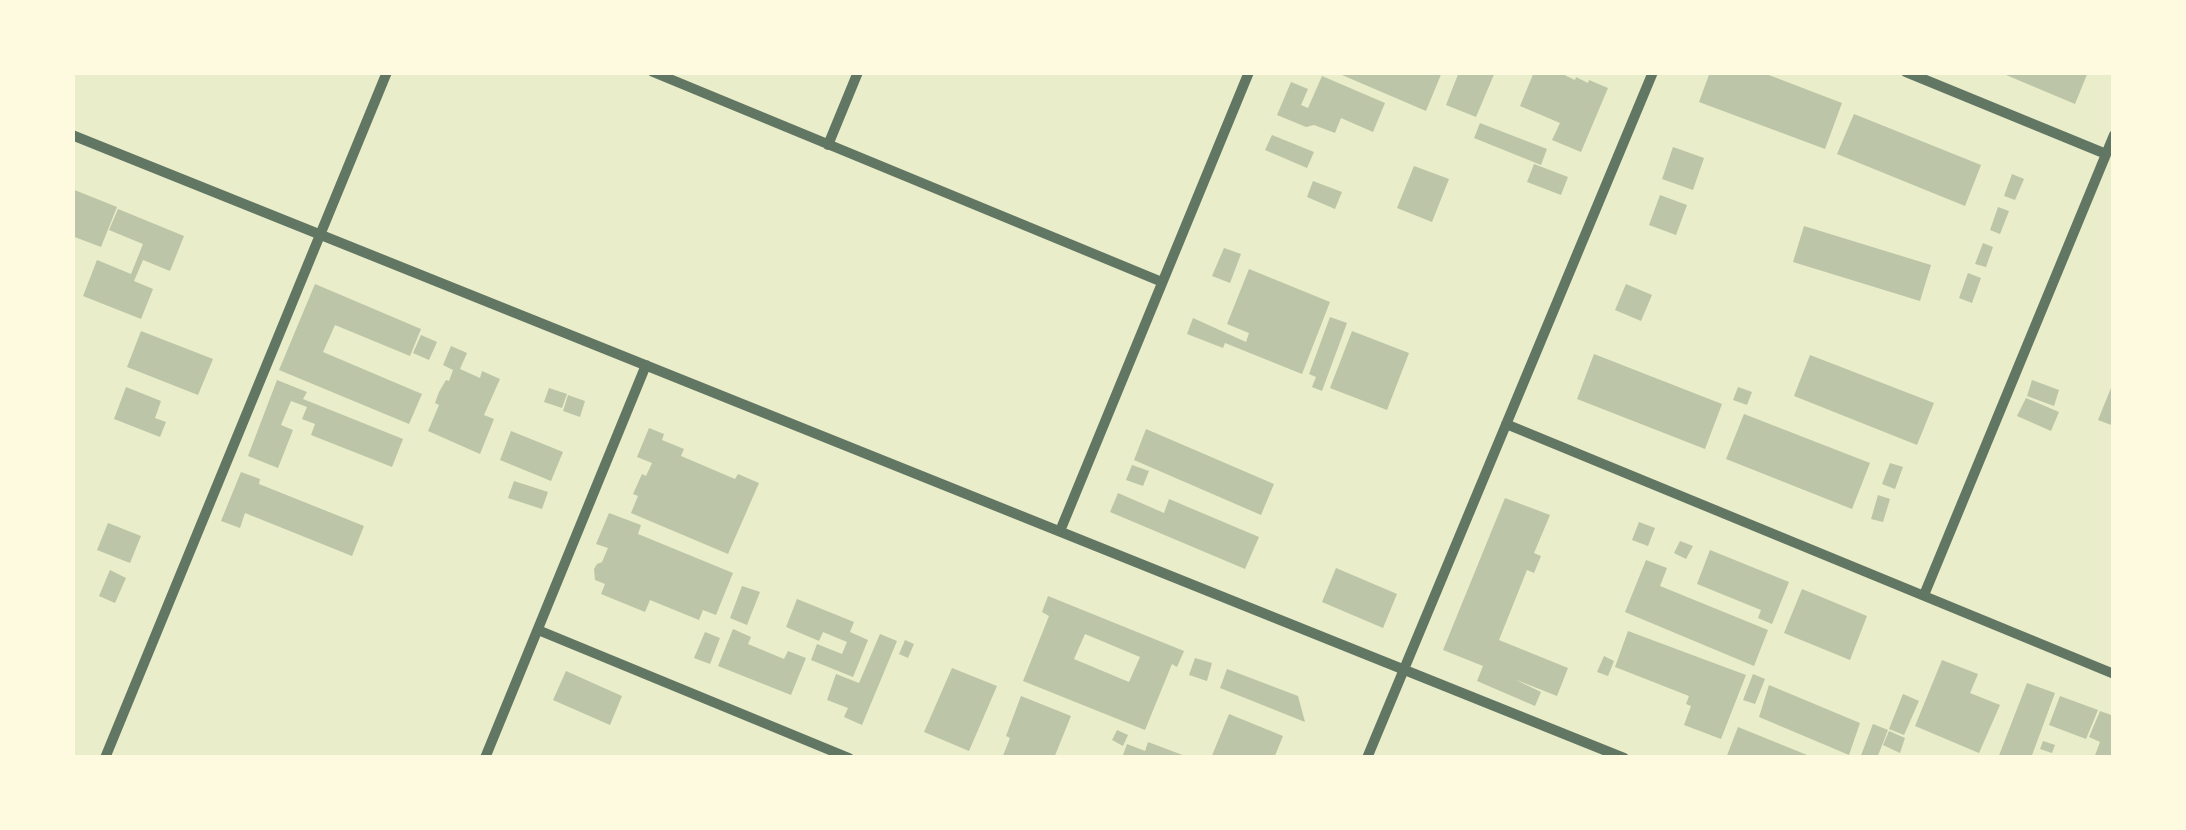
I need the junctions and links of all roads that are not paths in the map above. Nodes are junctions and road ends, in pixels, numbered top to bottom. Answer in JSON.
{"nodes":[{"id":1,"x":386,"y":72,"type":"edge"},
{"id":2,"x":653,"y":72,"type":"edge"},
{"id":3,"x":858,"y":72,"type":"edge"},
{"id":4,"x":1249,"y":72,"type":"edge"},
{"id":5,"x":1652,"y":72,"type":"edge"},
{"id":6,"x":1906,"y":72,"type":"edge"},
{"id":7,"x":72,"y":135,"type":"edge"},
{"id":8,"x":2114,"y":135,"type":"edge"},
{"id":9,"x":828,"y":145,"type":"junction"},
{"id":10,"x":2106,"y":154,"type":"junction"},
{"id":11,"x":320,"y":234,"type":"junction"},
{"id":12,"x":1162,"y":282,"type":"junction"},
{"id":13,"x":646,"y":365,"type":"junction"},
{"id":14,"x":1506,"y":424,"type":"junction"},
{"id":15,"x":1060,"y":531,"type":"junction"},
{"id":16,"x":1924,"y":596,"type":"junction"},
{"id":17,"x":538,"y":630,"type":"junction"},
{"id":18,"x":1404,"y":670,"type":"junction"},
{"id":19,"x":2114,"y":674,"type":"edge"},
{"id":20,"x":105,"y":758,"type":"edge"},
{"id":21,"x":485,"y":758,"type":"edge"},
{"id":22,"x":849,"y":758,"type":"edge"},
{"id":23,"x":1367,"y":758,"type":"edge"},
{"id":24,"x":1624,"y":758,"type":"edge"}],
"edges":[{"from":1,"to":11,"type":"street"},
{"from":2,"to":9,"type":"street"},
{"from":3,"to":9,"type":"street"},
{"from":4,"to":12,"type":"street"},
{"from":5,"to":14,"type":"street"},
{"from":6,"to":10,"type":"street"},
{"from":7,"to":11,"type":"street"},
{"from":8,"to":10,"type":"street"},
{"from":9,"to":12,"type":"street"},
{"from":10,"to":16,"type":"street"},
{"from":11,"to":13,"type":"street"},
{"from":11,"to":20,"type":"street"},
{"from":12,"to":15,"type":"street"},
{"from":13,"to":15,"type":"street"},
{"from":13,"to":17,"type":"street"},
{"from":14,"to":16,"type":"street"},
{"from":14,"to":18,"type":"street"},
{"from":15,"to":18,"type":"street"},
{"from":16,"to":19,"type":"street"},
{"from":17,"to":21,"type":"street"},
{"from":17,"to":22,"type":"street"},
{"from":18,"to":23,"type":"street"},
{"from":18,"to":24,"type":"street"}]}
